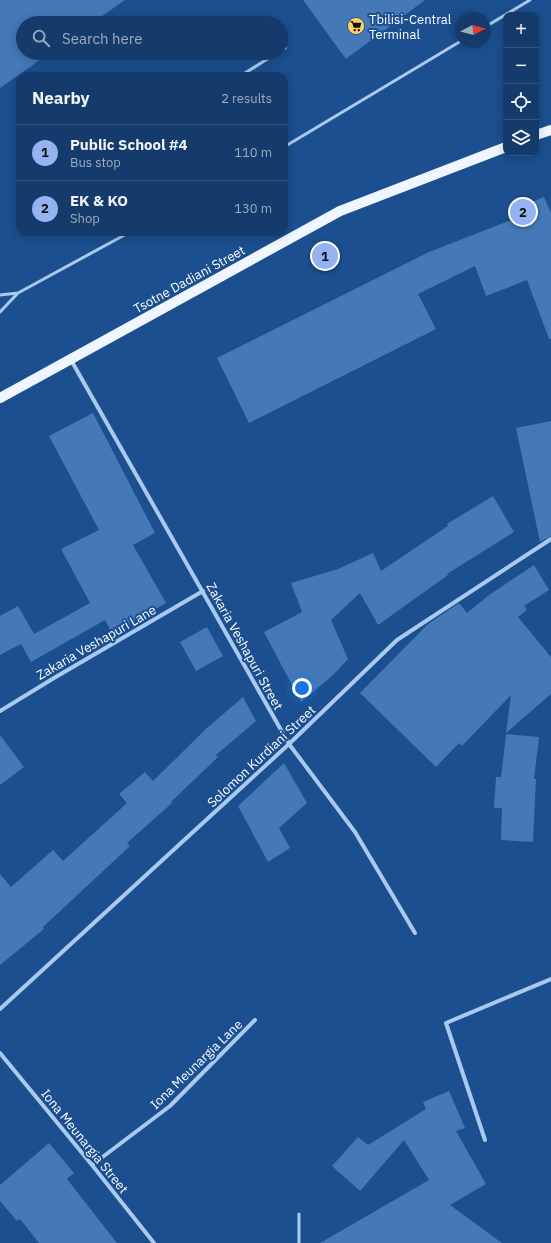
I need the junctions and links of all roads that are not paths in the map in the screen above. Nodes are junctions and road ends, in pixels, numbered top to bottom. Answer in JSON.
{"nodes":[{"id":1,"x":529,"y":0,"type":"edge"},
{"id":2,"x":491,"y":23,"type":"edge"},
{"id":3,"x":455,"y":45,"type":"edge"},
{"id":4,"x":265,"y":60,"type":"edge"},
{"id":5,"x":245,"y":72,"type":"edge"},
{"id":6,"x":551,"y":130,"type":"edge"},
{"id":7,"x":539,"y":134,"type":"edge"},
{"id":8,"x":288,"y":145,"type":"edge"},
{"id":9,"x":503,"y":148,"type":"edge"},
{"id":10,"x":123,"y":236,"type":"edge"},
{"id":11,"x":18,"y":293,"type":"junction"},
{"id":12,"x":0,"y":294,"type":"edge"},
{"id":13,"x":0,"y":312,"type":"edge"},
{"id":14,"x":71,"y":360,"type":"junction"},
{"id":15,"x":0,"y":398,"type":"edge"},
{"id":16,"x":551,"y":539,"type":"edge"},
{"id":17,"x":203,"y":591,"type":"junction"},
{"id":18,"x":0,"y":711,"type":"edge"},
{"id":19,"x":289,"y":744,"type":"junction"},
{"id":20,"x":415,"y":933,"type":"dead end"},
{"id":21,"x":551,"y":979,"type":"edge"},
{"id":22,"x":0,"y":1009,"type":"edge"},
{"id":23,"x":255,"y":1020,"type":"dead end"},
{"id":24,"x":0,"y":1053,"type":"edge"},
{"id":25,"x":485,"y":1140,"type":"dead end"},
{"id":26,"x":92,"y":1165,"type":"junction"},
{"id":27,"x":299,"y":1214,"type":"dead end"},
{"id":28,"x":154,"y":1243,"type":"edge"},
{"id":29,"x":299,"y":1243,"type":"edge"}],
"edges":[{"from":1,"to":2,"type":"lane"},
{"from":3,"to":8,"type":"lane"},
{"from":4,"to":5,"type":"lane"},
{"from":6,"to":7,"type":"main road"},
{"from":9,"to":14,"type":"main road","name":"Tsotne Dadiani Street"},
{"from":10,"to":11,"type":"lane"},
{"from":11,"to":12,"type":"lane"},
{"from":11,"to":13,"type":"lane"},
{"from":14,"to":15,"type":"main road","name":"Tsotne Dadiani Street"},
{"from":14,"to":17,"type":"street","name":"Zakaria Veshapuri Street"},
{"from":16,"to":19,"type":"street","name":"Solomon Kurdiani Street"},
{"from":17,"to":18,"type":"street","name":"Zakaria Veshapuri Lane"},
{"from":17,"to":19,"type":"street","name":"Zakaria Veshapuri Street"},
{"from":19,"to":20,"type":"street","name":"Zakaria Veshapuri Street"},
{"from":19,"to":22,"type":"street","name":"Solomon Kurdiani Street"},
{"from":21,"to":25,"type":"street"},
{"from":23,"to":26,"type":"street","name":"Iona Meunargia Lane"},
{"from":24,"to":26,"type":"street","name":"Iona Meunargia Street"},
{"from":26,"to":28,"type":"street","name":"Iona Meunargia Street"},
{"from":27,"to":29,"type":"lane"}]}
